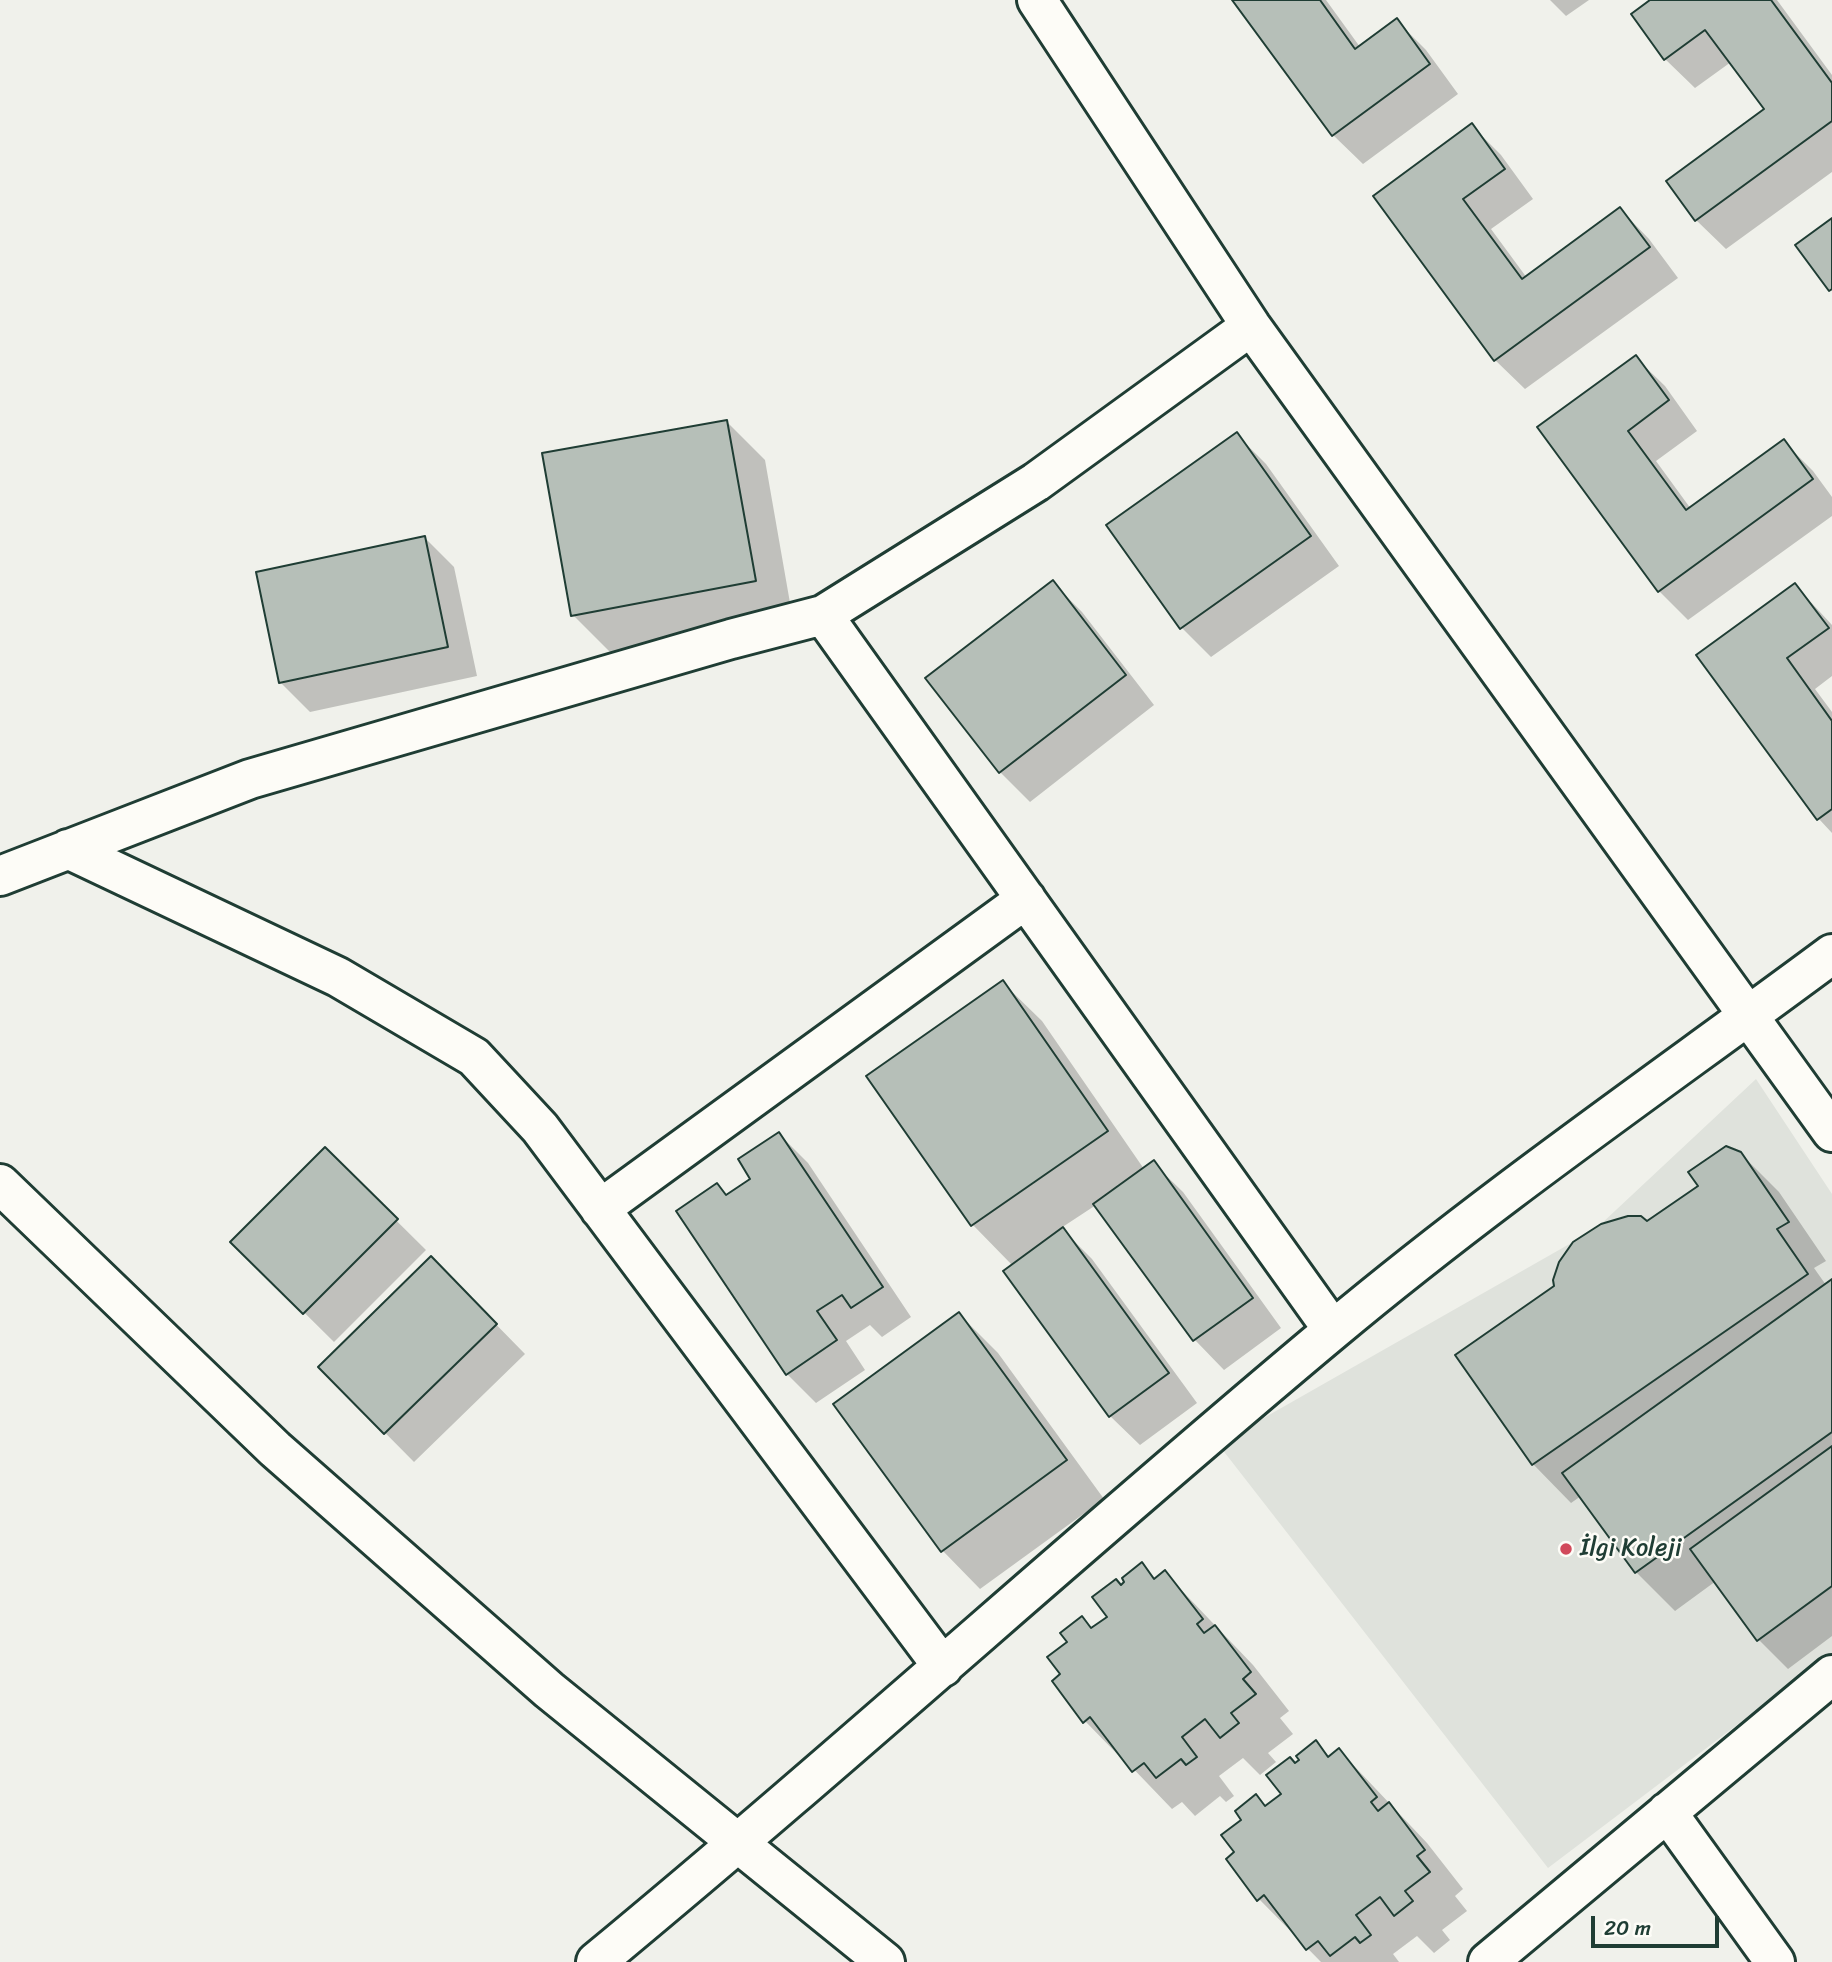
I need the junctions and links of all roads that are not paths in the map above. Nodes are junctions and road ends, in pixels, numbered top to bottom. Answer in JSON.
{"nodes":[{"id":1,"x":1038,"y":0,"type":"edge"},
{"id":2,"x":1251,"y":326,"type":"junction"},
{"id":3,"x":823,"y":615,"type":"junction"},
{"id":4,"x":68,"y":849,"type":"junction"},
{"id":5,"x":0,"y":876,"type":"edge"},
{"id":6,"x":1026,"y":899,"type":"junction"},
{"id":7,"x":1832,"y":954,"type":"edge"},
{"id":8,"x":1747,"y":1017,"type":"junction"},
{"id":9,"x":1832,"y":1132,"type":"edge"},
{"id":10,"x":0,"y":1184,"type":"edge"},
{"id":11,"x":600,"y":1209,"type":"junction"},
{"id":12,"x":1333,"y":1330,"type":"junction"},
{"id":13,"x":943,"y":1667,"type":"junction"},
{"id":14,"x":1832,"y":1675,"type":"edge"},
{"id":15,"x":1667,"y":1812,"type":"junction"},
{"id":16,"x":739,"y":1844,"type":"junction"},
{"id":17,"x":596,"y":1962,"type":"edge"},
{"id":18,"x":885,"y":1962,"type":"edge"},
{"id":19,"x":1488,"y":1962,"type":"edge"},
{"id":20,"x":1775,"y":1962,"type":"edge"}],
"edges":[{"from":1,"to":2,"type":"street"},
{"from":2,"to":3,"type":"street"},
{"from":2,"to":8,"type":"street"},
{"from":3,"to":4,"type":"street"},
{"from":3,"to":6,"type":"street"},
{"from":4,"to":5,"type":"street"},
{"from":4,"to":11,"type":"street"},
{"from":6,"to":11,"type":"street"},
{"from":6,"to":12,"type":"street"},
{"from":7,"to":8,"type":"street"},
{"from":8,"to":9,"type":"street"},
{"from":8,"to":12,"type":"street"},
{"from":10,"to":16,"type":"street"},
{"from":11,"to":13,"type":"street"},
{"from":12,"to":13,"type":"street"},
{"from":13,"to":16,"type":"street"},
{"from":14,"to":15,"type":"street"},
{"from":15,"to":19,"type":"street"},
{"from":15,"to":20,"type":"street"},
{"from":16,"to":17,"type":"street"},
{"from":16,"to":18,"type":"street"}]}
